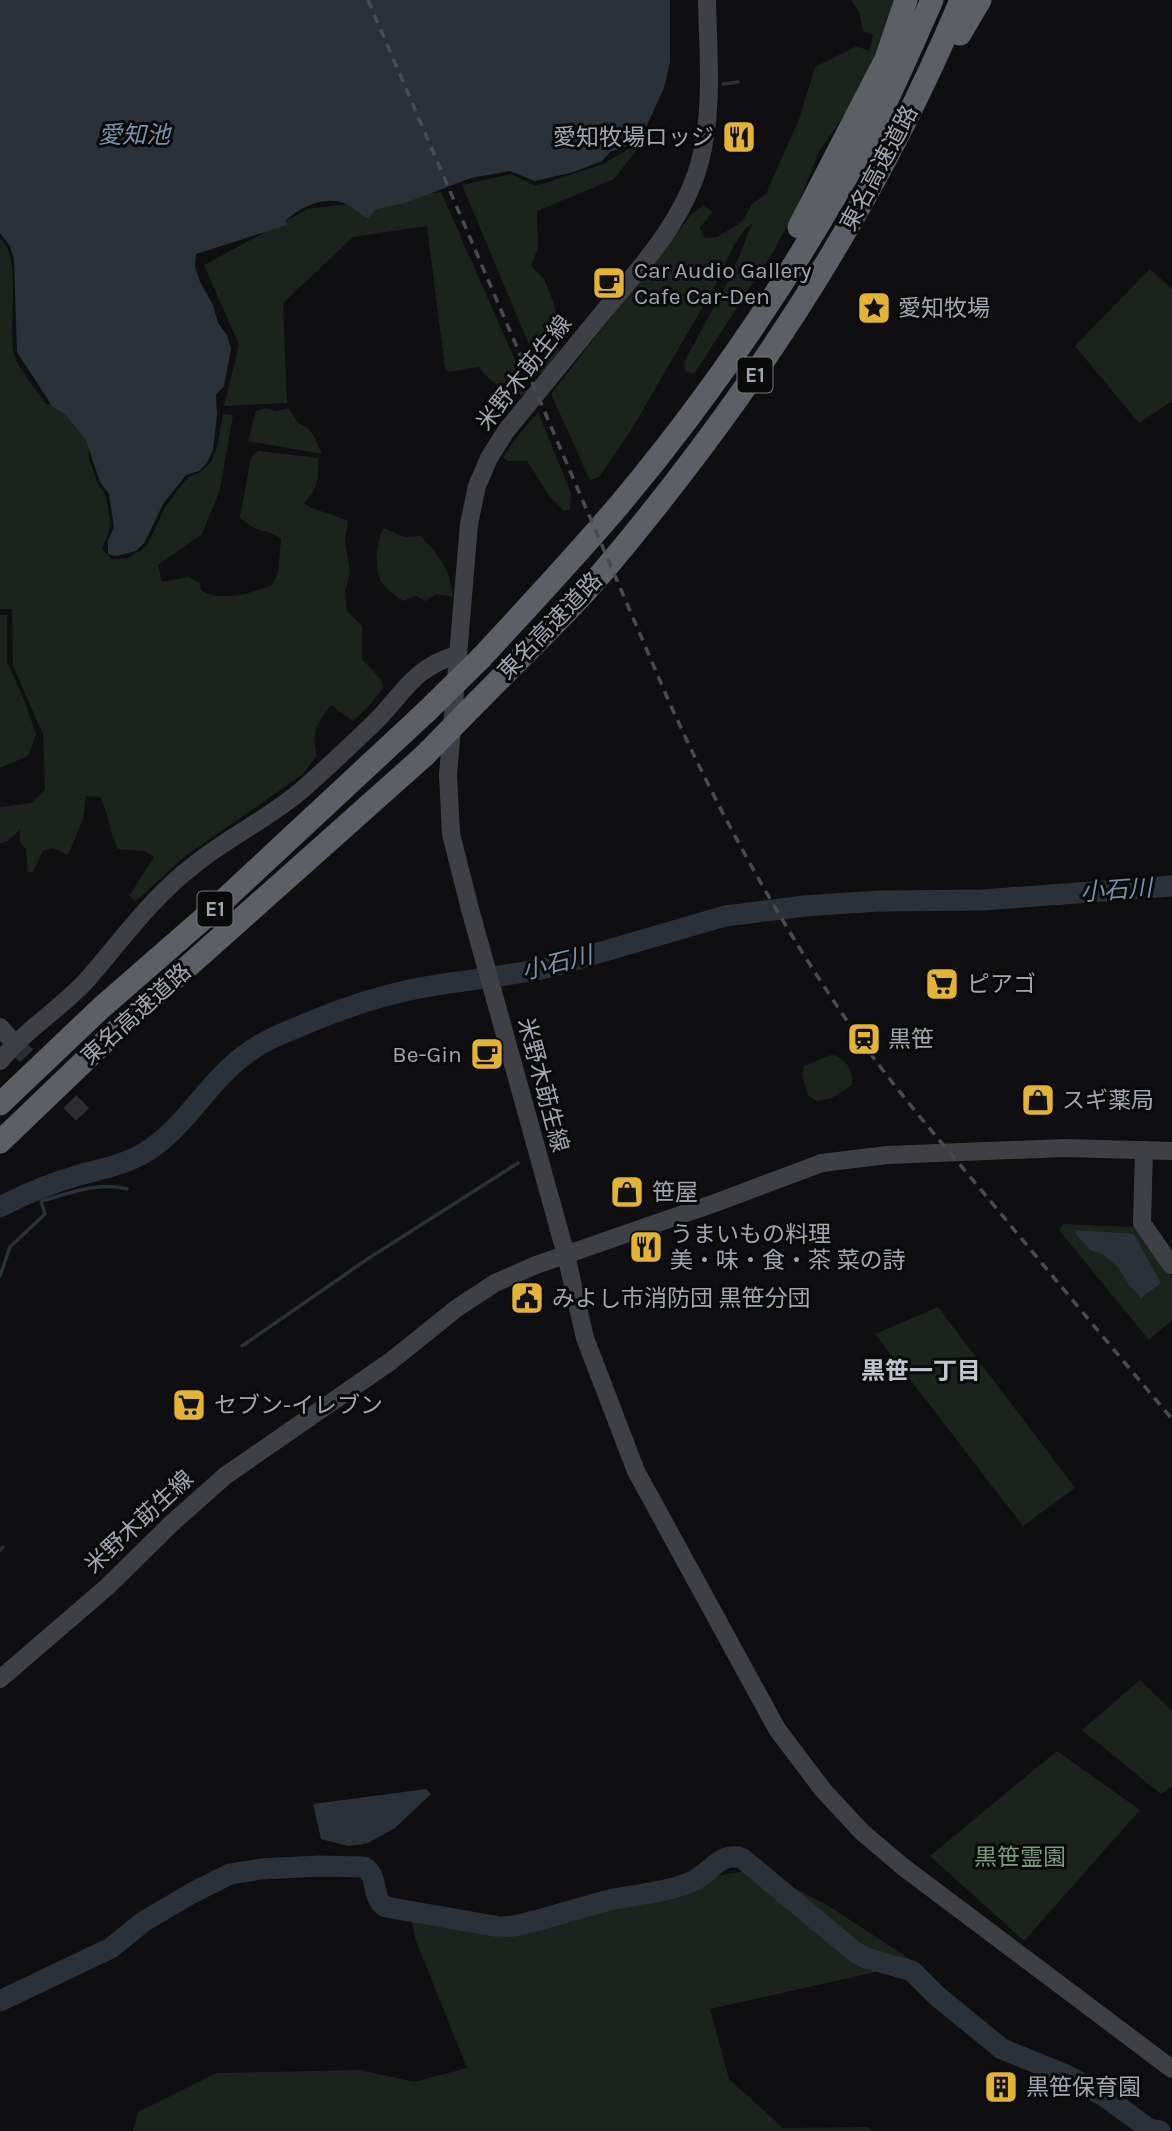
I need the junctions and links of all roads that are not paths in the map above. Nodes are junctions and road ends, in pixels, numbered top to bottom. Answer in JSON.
{"nodes":[{"id":1,"x":707,"y":0,"type":"edge"},
{"id":2,"x":906,"y":0,"type":"edge"},
{"id":3,"x":932,"y":0,"type":"edge"},
{"id":4,"x":961,"y":0,"type":"edge"},
{"id":5,"x":980,"y":0,"type":"edge"},
{"id":6,"x":874,"y":180,"type":"junction"},
{"id":7,"x":732,"y":357,"type":"junction"},
{"id":8,"x":457,"y":655,"type":"junction"},
{"id":9,"x":0,"y":1027,"type":"edge"},
{"id":10,"x":14,"y":1043,"type":"junction"},
{"id":11,"x":0,"y":1061,"type":"edge"},
{"id":12,"x":0,"y":1104,"type":"edge"},
{"id":13,"x":0,"y":1142,"type":"edge"},
{"id":14,"x":1144,"y":1150,"type":"junction"},
{"id":15,"x":1172,"y":1150,"type":"edge"},
{"id":16,"x":566,"y":1255,"type":"junction"},
{"id":17,"x":1171,"y":1265,"type":"edge"},
{"id":18,"x":0,"y":1679,"type":"edge"},
{"id":19,"x":1172,"y":2069,"type":"edge"}],
"edges":[{"from":1,"to":8,"type":"street","name":"米野木莇生線"},
{"from":2,"to":7,"type":"highway"},
{"from":3,"to":7,"type":"highway","name":"東名高速道路","number":"E1"},
{"from":4,"to":6,"type":"highway","name":"東名高速道路","number":"E1"},
{"from":5,"to":6,"type":"highway"},
{"from":6,"to":13,"type":"highway","name":"東名高速道路","number":"E1","bridge":true},
{"from":7,"to":12,"type":"highway","name":"東名高速道路","number":"E1","bridge":true},
{"from":8,"to":10,"type":"street"},
{"from":8,"to":16,"type":"street","name":"米野木莇生線"},
{"from":9,"to":10,"type":"street"},
{"from":10,"to":11,"type":"street"},
{"from":14,"to":15,"type":"street"},
{"from":14,"to":16,"type":"street"},
{"from":14,"to":17,"type":"street"},
{"from":16,"to":18,"type":"street","name":"米野木莇生線"},
{"from":16,"to":19,"type":"street"}]}
